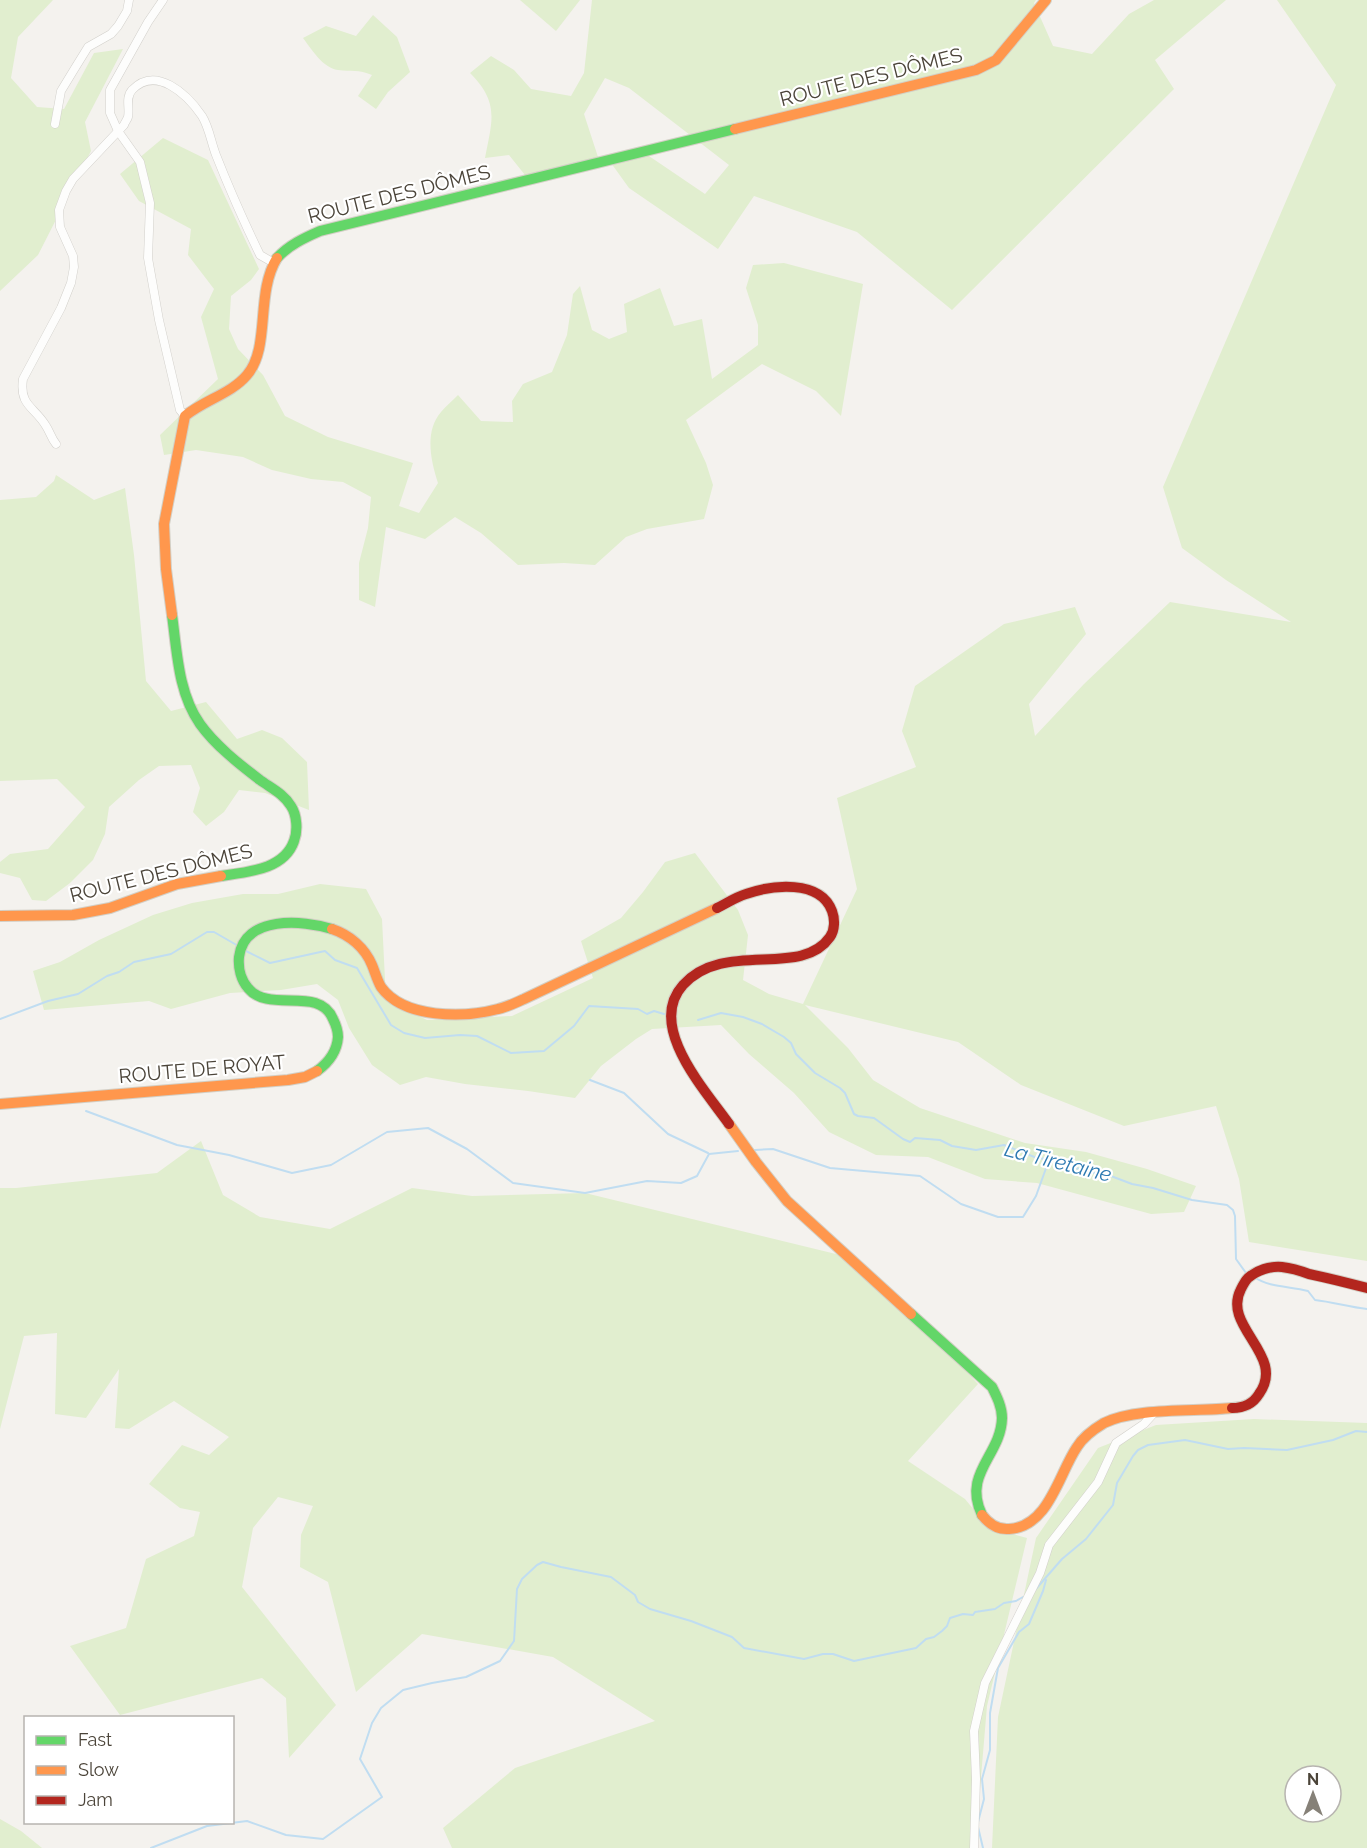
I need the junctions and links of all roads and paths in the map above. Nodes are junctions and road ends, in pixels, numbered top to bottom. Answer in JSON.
{"nodes":[{"id":1,"x":129,"y":0,"type":"edge"},
{"id":2,"x":163,"y":0,"type":"edge"},
{"id":3,"x":1046,"y":0,"type":"edge"},
{"id":4,"x":55,"y":124,"type":"dead end"},
{"id":5,"x":118,"y":131,"type":"junction"},
{"id":6,"x":274,"y":263,"type":"junction"},
{"id":7,"x":185,"y":416,"type":"junction"},
{"id":8,"x":56,"y":444,"type":"dead end"},
{"id":9,"x":0,"y":916,"type":"edge"},
{"id":10,"x":0,"y":1104,"type":"edge"},
{"id":11,"x":1367,"y":1288,"type":"edge"},
{"id":12,"x":1154,"y":1413,"type":"junction"},
{"id":13,"x":974,"y":1848,"type":"edge"}],
"edges":[{"from":1,"to":4,"type":"street"},
{"from":2,"to":5,"type":"street"},
{"from":3,"to":6,"type":"main road","name":"ROUTE DES DÔMES"},
{"from":5,"to":6,"type":"street"},
{"from":5,"to":7,"type":"street"},
{"from":5,"to":8,"type":"street"},
{"from":6,"to":7,"type":"main road","name":"ROUTE DES DÔMES"},
{"from":7,"to":9,"type":"main road","name":"ROUTE DES DÔMES"},
{"from":10,"to":12,"type":"main road","name":"ROUTE DE ROYAT"},
{"from":11,"to":12,"type":"main road"},
{"from":12,"to":13,"type":"street"}]}
